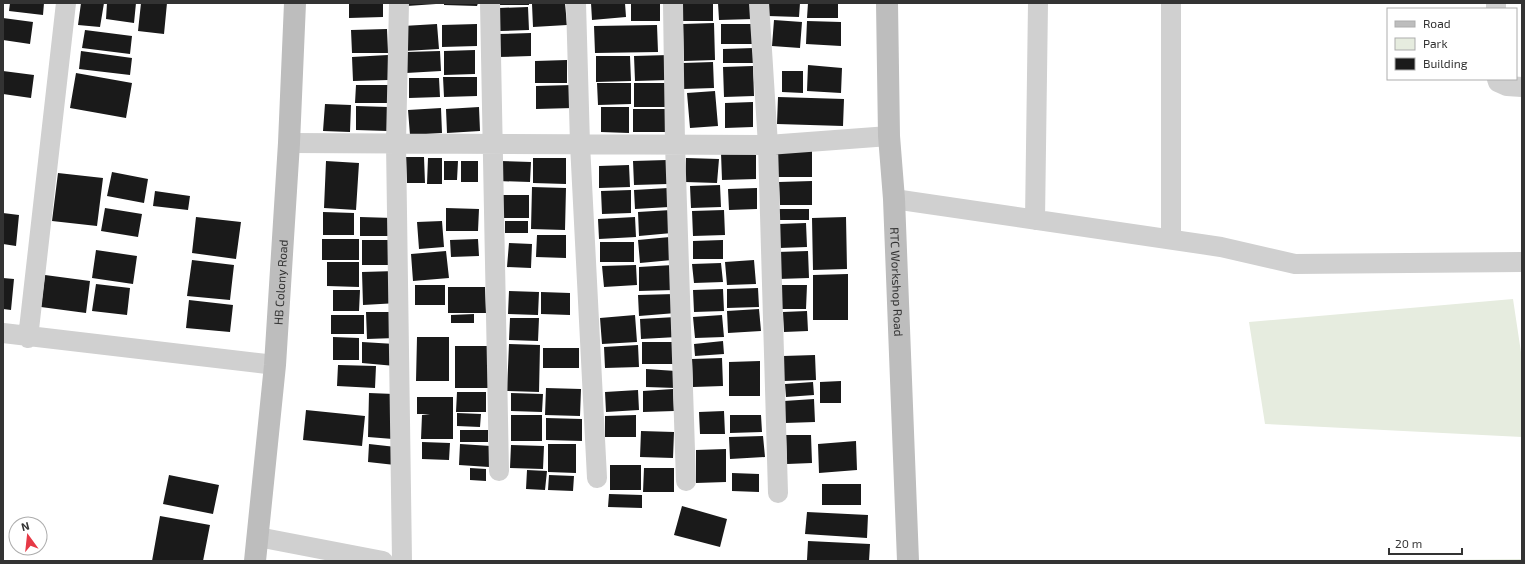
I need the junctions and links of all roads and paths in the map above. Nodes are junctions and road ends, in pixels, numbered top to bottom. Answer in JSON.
{"nodes":[{"id":1,"x":66,"y":3,"type":"edge"},
{"id":2,"x":295,"y":3,"type":"edge"},
{"id":3,"x":399,"y":3,"type":"edge"},
{"id":4,"x":490,"y":3,"type":"edge"},
{"id":5,"x":576,"y":3,"type":"edge"},
{"id":6,"x":673,"y":3,"type":"edge"},
{"id":7,"x":759,"y":3,"type":"edge"},
{"id":8,"x":888,"y":3,"type":"edge"},
{"id":9,"x":1038,"y":3,"type":"edge"},
{"id":10,"x":1171,"y":3,"type":"edge"},
{"id":11,"x":1497,"y":80,"type":"edge"},
{"id":12,"x":1522,"y":87,"type":"edge"},
{"id":13,"x":889,"y":136,"type":"junction"},
{"id":14,"x":289,"y":143,"type":"junction"},
{"id":15,"x":396,"y":143,"type":"junction"},
{"id":16,"x":492,"y":144,"type":"junction"},
{"id":17,"x":580,"y":144,"type":"junction"},
{"id":18,"x":675,"y":144,"type":"junction"},
{"id":19,"x":768,"y":144,"type":"junction"},
{"id":20,"x":894,"y":199,"type":"junction"},
{"id":21,"x":1035,"y":220,"type":"junction"},
{"id":22,"x":1170,"y":239,"type":"junction"},
{"id":23,"x":1522,"y":262,"type":"edge"},
{"id":24,"x":3,"y":333,"type":"edge"},
{"id":25,"x":28,"y":338,"type":"junction"},
{"id":26,"x":275,"y":365,"type":"junction"},
{"id":27,"x":499,"y":471,"type":"dead end"},
{"id":28,"x":597,"y":478,"type":"dead end"},
{"id":29,"x":686,"y":481,"type":"dead end"},
{"id":30,"x":778,"y":492,"type":"dead end"},
{"id":31,"x":258,"y":537,"type":"junction"},
{"id":32,"x":255,"y":561,"type":"edge"},
{"id":33,"x":383,"y":561,"type":"edge"},
{"id":34,"x":402,"y":561,"type":"edge"},
{"id":35,"x":908,"y":561,"type":"edge"}],
"edges":[{"from":1,"to":25,"type":"street"},
{"from":2,"to":14,"type":"street","name":"HB Colony Road"},
{"from":3,"to":15,"type":"street"},
{"from":4,"to":16,"type":"street"},
{"from":5,"to":17,"type":"street"},
{"from":6,"to":18,"type":"street"},
{"from":7,"to":19,"type":"street"},
{"from":8,"to":13,"type":"street","name":"RTC Workshop Road"},
{"from":9,"to":21,"type":"street"},
{"from":10,"to":22,"type":"street"},
{"from":11,"to":12,"type":"street"},
{"from":13,"to":19,"type":"street"},
{"from":13,"to":20,"type":"street","name":"RTC Workshop Road"},
{"from":14,"to":15,"type":"street"},
{"from":14,"to":26,"type":"street","name":"HB Colony Road"},
{"from":15,"to":16,"type":"street"},
{"from":15,"to":34,"type":"street"},
{"from":16,"to":17,"type":"street"},
{"from":16,"to":27,"type":"street"},
{"from":17,"to":18,"type":"street"},
{"from":17,"to":28,"type":"street"},
{"from":18,"to":19,"type":"street"},
{"from":18,"to":29,"type":"street"},
{"from":19,"to":30,"type":"street"},
{"from":20,"to":21,"type":"street"},
{"from":20,"to":35,"type":"street","name":"RTC Workshop Road"},
{"from":21,"to":22,"type":"street"},
{"from":22,"to":23,"type":"street"},
{"from":24,"to":25,"type":"street"},
{"from":25,"to":26,"type":"street"},
{"from":26,"to":31,"type":"street","name":"HB Colony Road"},
{"from":31,"to":32,"type":"street","name":"HB Colony Road"},
{"from":31,"to":33,"type":"street"}]}
